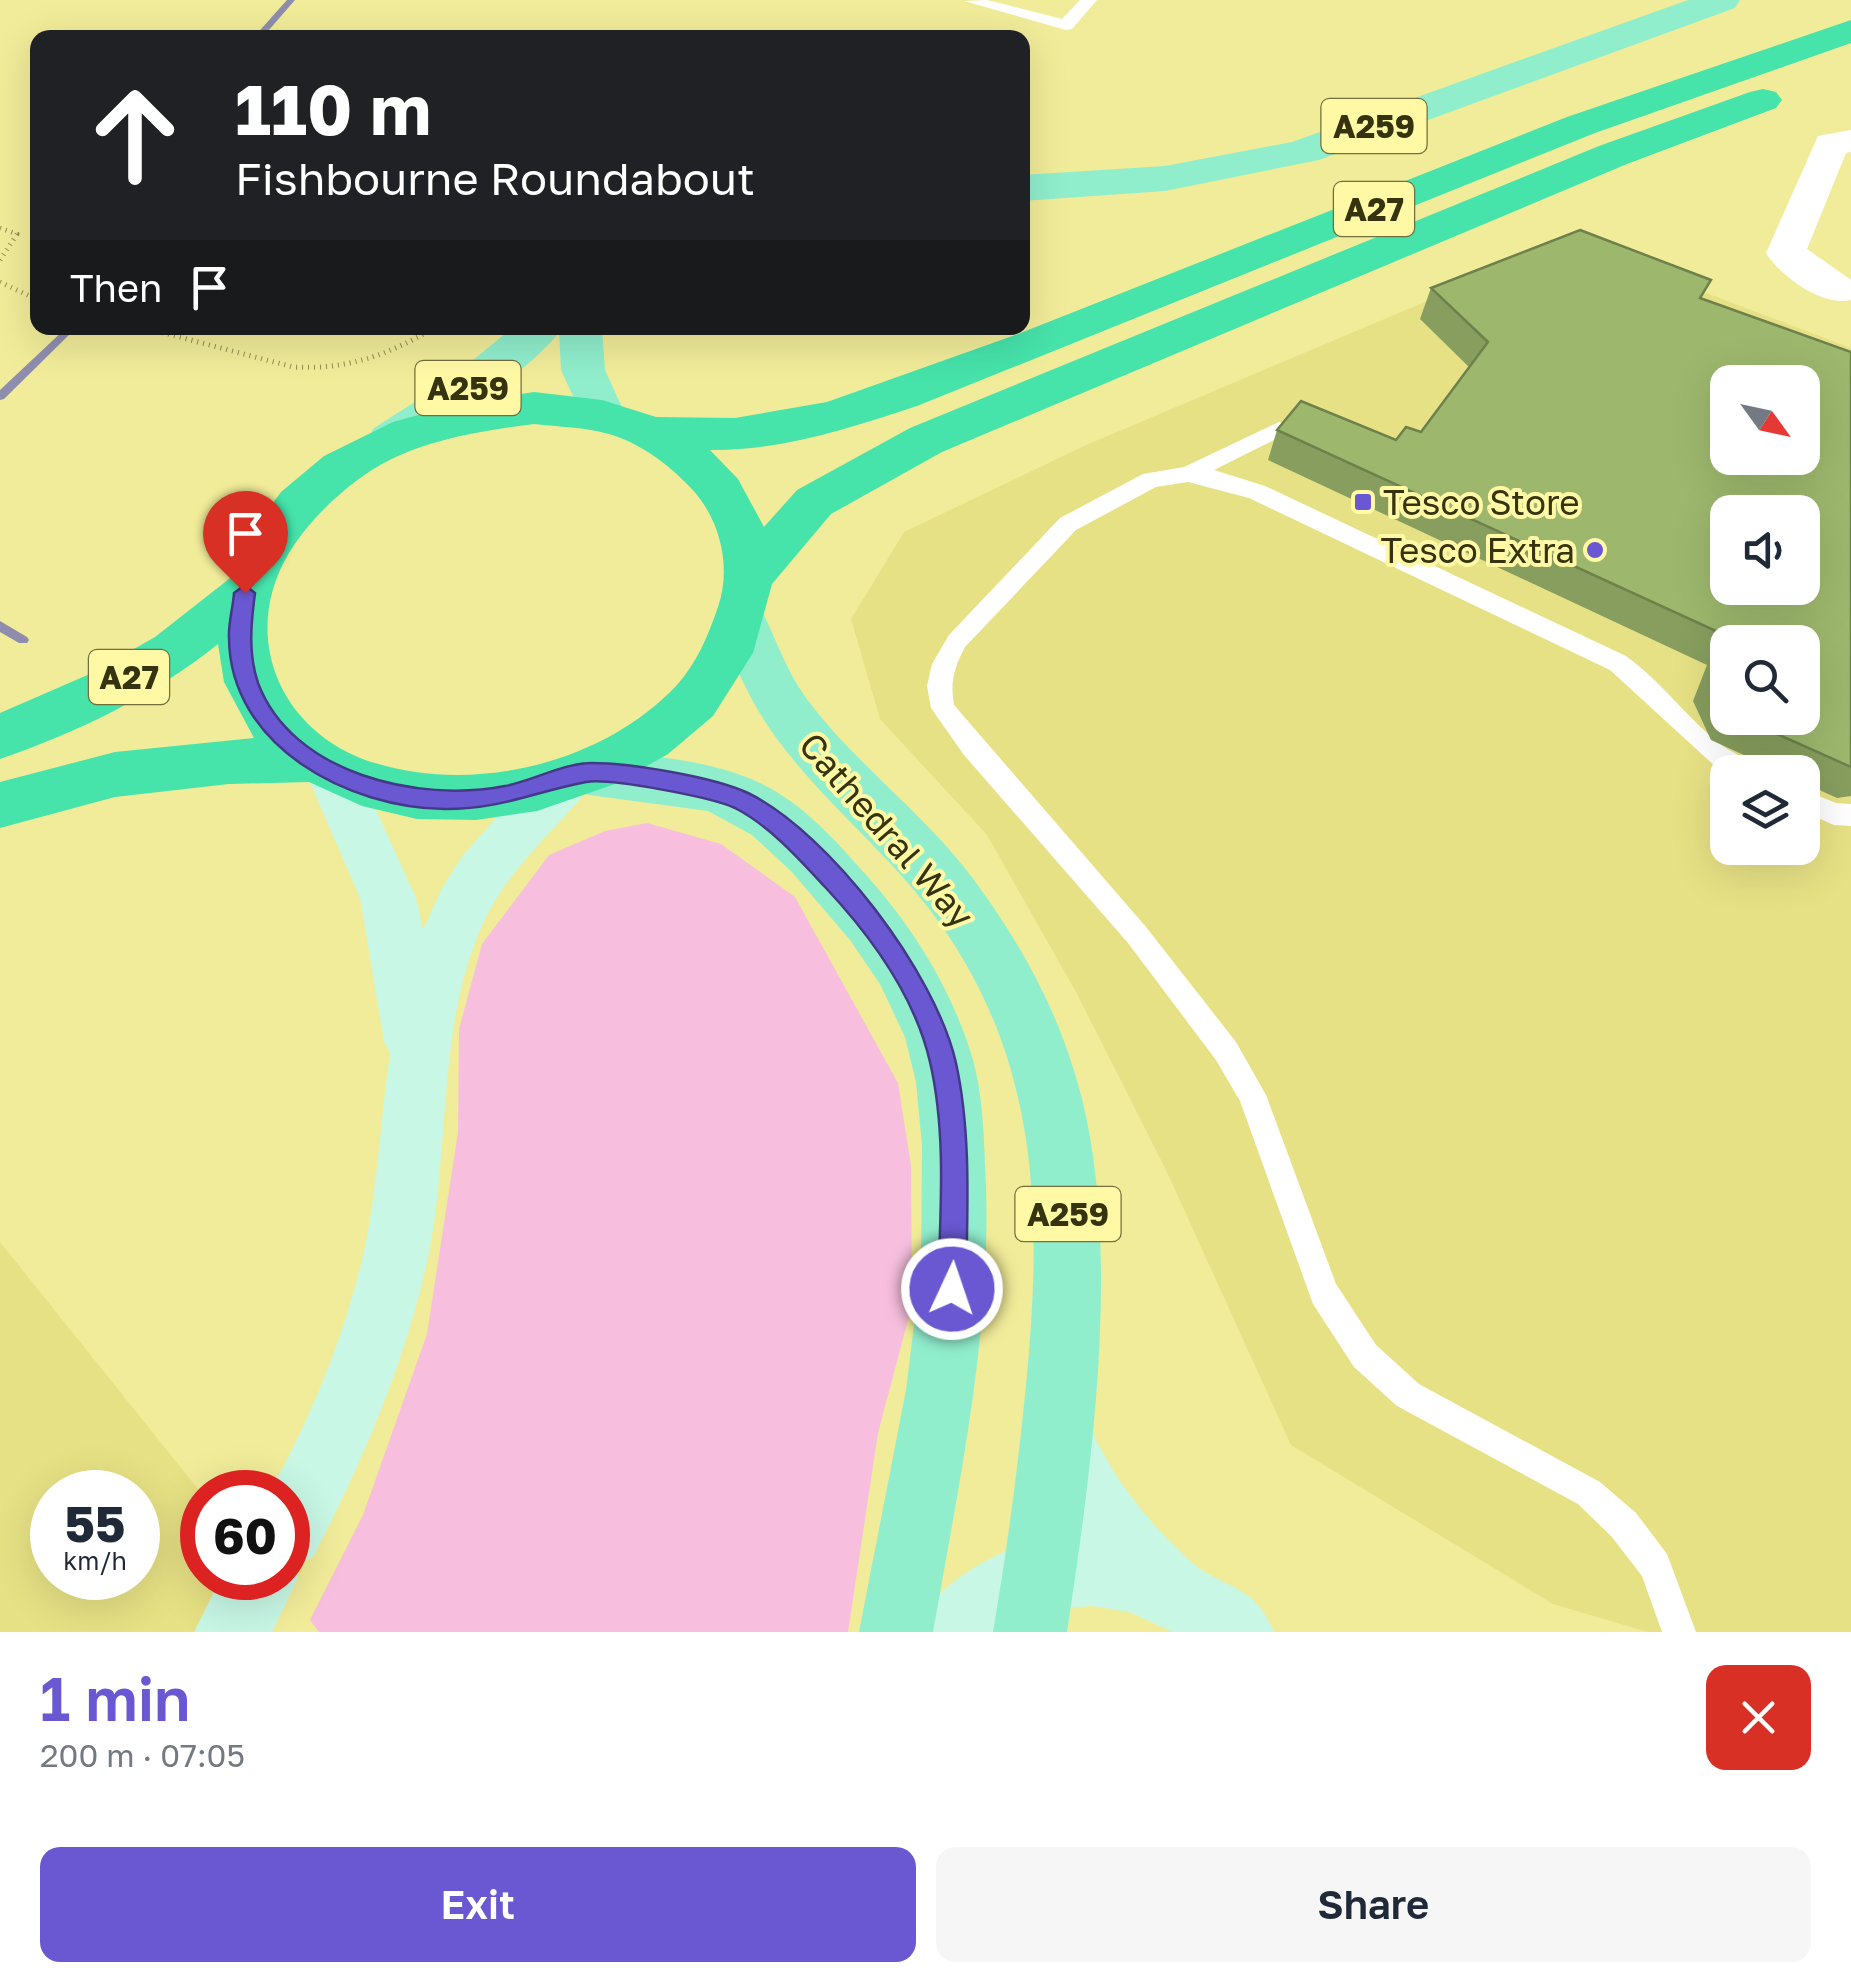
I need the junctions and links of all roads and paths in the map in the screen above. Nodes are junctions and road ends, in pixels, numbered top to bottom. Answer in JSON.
{"nodes":[{"id":1,"x":972,"y":0,"type":"edge"},
{"id":2,"x":1089,"y":0,"type":"edge"},
{"id":3,"x":1714,"y":1,"type":"edge"},
{"id":4,"x":1851,"y":31,"type":"edge"},
{"id":5,"x":1851,"y":70,"type":"edge"},
{"id":6,"x":1851,"y":141,"type":"edge"},
{"id":7,"x":1030,"y":188,"type":"edge"},
{"id":8,"x":0,"y":228,"type":"edge"},
{"id":9,"x":0,"y":260,"type":"edge"},
{"id":10,"x":0,"y":282,"type":"edge"},
{"id":11,"x":1837,"y":290,"type":"dead end"},
{"id":12,"x":30,"y":296,"type":"edge"},
{"id":13,"x":172,"y":335,"type":"edge"},
{"id":14,"x":421,"y":335,"type":"edge"},
{"id":15,"x":532,"y":335,"type":"edge"},
{"id":16,"x":581,"y":335,"type":"edge"},
{"id":17,"x":603,"y":416,"type":"junction"},
{"id":18,"x":1279,"y":429,"type":"edge"},
{"id":19,"x":652,"y":433,"type":"junction"},
{"id":20,"x":390,"y":440,"type":"junction"},
{"id":21,"x":1188,"y":474,"type":"junction"},
{"id":22,"x":245,"y":593,"type":"junction"},
{"id":23,"x":745,"y":599,"type":"junction"},
{"id":24,"x":0,"y":737,"type":"edge"},
{"id":25,"x":1716,"y":755,"type":"edge"},
{"id":26,"x":321,"y":767,"type":"junction"},
{"id":27,"x":576,"y":777,"type":"junction"},
{"id":28,"x":0,"y":805,"type":"edge"},
{"id":29,"x":1820,"y":807,"type":"edge"},
{"id":30,"x":1851,"y":815,"type":"edge"},
{"id":31,"x":416,"y":1058,"type":"junction"},
{"id":32,"x":1056,"y":1433,"type":"junction"},
{"id":33,"x":310,"y":1482,"type":"edge"},
{"id":34,"x":1164,"y":1586,"type":"junction"},
{"id":35,"x":249,"y":1600,"type":"edge"},
{"id":36,"x":1035,"y":1603,"type":"edge"},
{"id":37,"x":231,"y":1632,"type":"edge"},
{"id":38,"x":896,"y":1632,"type":"edge"},
{"id":39,"x":954,"y":1632,"type":"edge"},
{"id":40,"x":1237,"y":1632,"type":"edge"},
{"id":41,"x":1678,"y":1632,"type":"edge"}],
"edges":[{"from":1,"to":2,"type":"lane"},
{"from":3,"to":7,"type":"main road","number":"A259"},
{"from":4,"to":19,"type":"highway","number":"A27"},
{"from":5,"to":23,"type":"highway","number":"A27"},
{"from":6,"to":11,"type":"street"},
{"from":8,"to":9,"type":"path"},
{"from":10,"to":12,"type":"path"},
{"from":13,"to":14,"type":"path"},
{"from":15,"to":20,"type":"main road","number":"A259"},
{"from":16,"to":17,"type":"main road"},
{"from":17,"to":19,"type":"highway"},
{"from":17,"to":20,"type":"highway"},
{"from":18,"to":21,"type":"lane"},
{"from":19,"to":23,"type":"highway"},
{"from":20,"to":22,"type":"highway"},
{"from":21,"to":25,"type":"lane"},
{"from":21,"to":41,"type":"lane"},
{"from":22,"to":24,"type":"highway","number":"A27"},
{"from":22,"to":26,"type":"highway"},
{"from":23,"to":27,"type":"highway"},
{"from":23,"to":32,"type":"main road","name":"Cathedral Way","number":"A259"},
{"from":26,"to":27,"type":"highway"},
{"from":26,"to":28,"type":"highway"},
{"from":26,"to":31,"type":"street"},
{"from":27,"to":31,"type":"street"},
{"from":27,"to":38,"type":"main road","name":"Cathedral Way"},
{"from":29,"to":30,"type":"lane"},
{"from":31,"to":33,"type":"street"},
{"from":32,"to":34,"type":"street"},
{"from":32,"to":36,"type":"main road","name":"Cathedral Way","number":"A259"},
{"from":34,"to":36,"type":"street"},
{"from":34,"to":40,"type":"street"},
{"from":35,"to":37,"type":"street"},
{"from":36,"to":39,"type":"street"}]}
